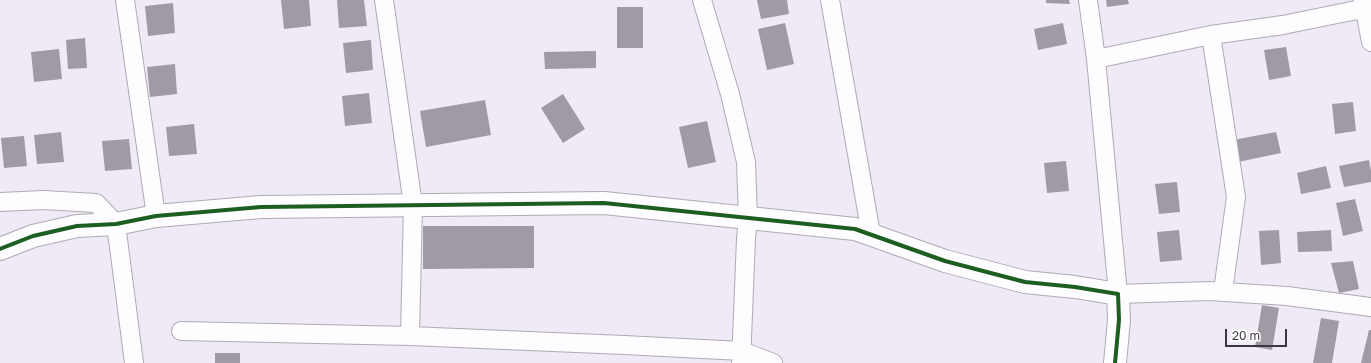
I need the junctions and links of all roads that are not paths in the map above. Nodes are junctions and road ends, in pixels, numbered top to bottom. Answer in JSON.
{"nodes":[{"id":1,"x":125,"y":0,"type":"edge"},
{"id":2,"x":384,"y":0,"type":"edge"},
{"id":3,"x":702,"y":0,"type":"edge"},
{"id":4,"x":830,"y":0,"type":"edge"},
{"id":5,"x":1088,"y":0,"type":"edge"},
{"id":6,"x":1366,"y":6,"type":"edge"},
{"id":7,"x":1211,"y":36,"type":"junction"},
{"id":8,"x":1371,"y":42,"type":"edge"},
{"id":9,"x":1096,"y":59,"type":"junction"},
{"id":10,"x":0,"y":202,"type":"edge"},
{"id":11,"x":413,"y":205,"type":"junction"},
{"id":12,"x":156,"y":216,"type":"junction"},
{"id":13,"x":748,"y":218,"type":"junction"},
{"id":14,"x":116,"y":224,"type":"junction"},
{"id":15,"x":871,"y":234,"type":"junction"},
{"id":16,"x":0,"y":249,"type":"edge"},
{"id":17,"x":1223,"y":291,"type":"junction"},
{"id":18,"x":1118,"y":294,"type":"junction"},
{"id":19,"x":1371,"y":307,"type":"edge"},
{"id":20,"x":181,"y":331,"type":"dead end"},
{"id":21,"x":410,"y":336,"type":"junction"},
{"id":22,"x":741,"y":357,"type":"edge"},
{"id":23,"x":134,"y":363,"type":"edge"},
{"id":24,"x":773,"y":363,"type":"edge"},
{"id":25,"x":1115,"y":363,"type":"edge"}],
"edges":[{"from":1,"to":12,"type":"street"},
{"from":2,"to":11,"type":"street"},
{"from":3,"to":13,"type":"street"},
{"from":4,"to":15,"type":"street"},
{"from":5,"to":9,"type":"street"},
{"from":6,"to":7,"type":"street"},
{"from":6,"to":8,"type":"street"},
{"from":7,"to":9,"type":"street"},
{"from":7,"to":17,"type":"street"},
{"from":9,"to":18,"type":"street"},
{"from":10,"to":14,"type":"street"},
{"from":11,"to":12,"type":"street"},
{"from":11,"to":13,"type":"street"},
{"from":11,"to":21,"type":"street"},
{"from":12,"to":14,"type":"street"},
{"from":13,"to":15,"type":"street"},
{"from":13,"to":22,"type":"street"},
{"from":14,"to":16,"type":"street"},
{"from":14,"to":23,"type":"street"},
{"from":15,"to":18,"type":"street"},
{"from":17,"to":18,"type":"street"},
{"from":17,"to":19,"type":"street"},
{"from":18,"to":25,"type":"street"},
{"from":20,"to":21,"type":"street"},
{"from":21,"to":22,"type":"street"},
{"from":22,"to":24,"type":"street"}]}
